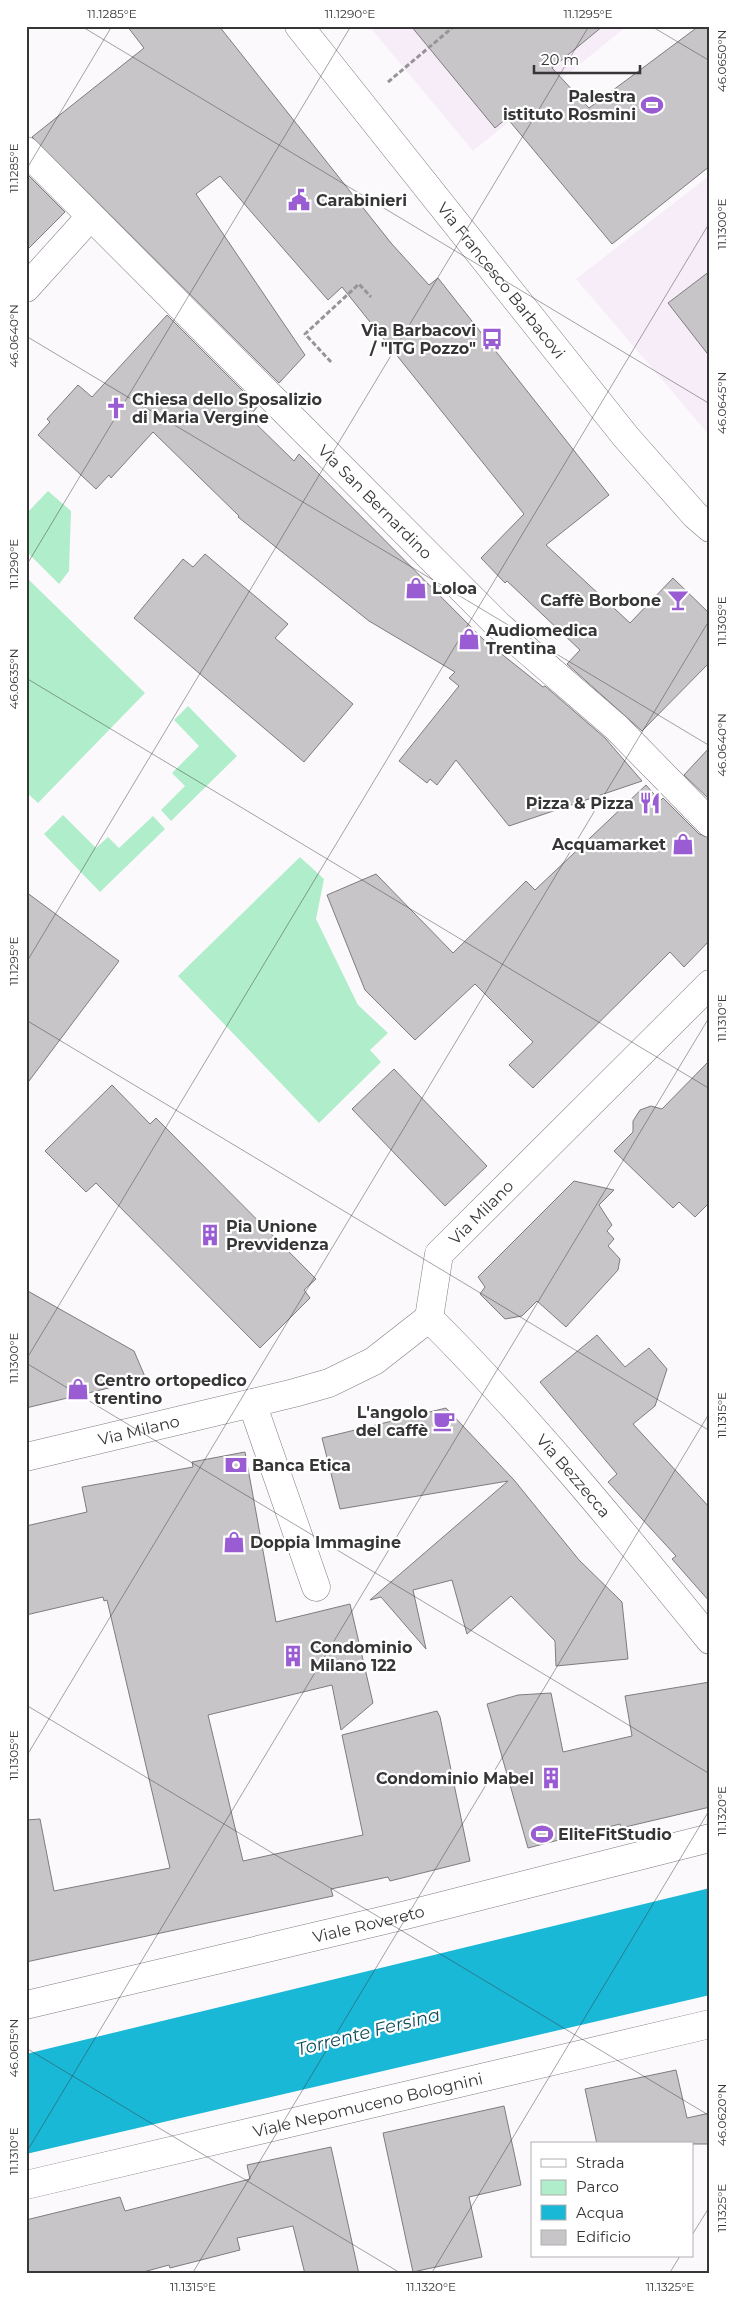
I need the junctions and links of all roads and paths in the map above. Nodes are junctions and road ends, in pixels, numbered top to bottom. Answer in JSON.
{"nodes":[{"id":1,"x":299,"y":26,"type":"edge"},
{"id":2,"x":452,"y":28,"type":"dead end"},
{"id":3,"x":388,"y":82,"type":"dead end"},
{"id":4,"x":26,"y":152,"type":"edge"},
{"id":5,"x":90,"y":217,"type":"junction"},
{"id":6,"x":26,"y":288,"type":"edge"},
{"id":7,"x":371,"y":297,"type":"dead end"},
{"id":8,"x":331,"y":362,"type":"dead end"},
{"id":9,"x":710,"y":528,"type":"edge"},
{"id":10,"x":710,"y":823,"type":"edge"},
{"id":11,"x":710,"y":984,"type":"edge"},
{"id":12,"x":429,"y":1318,"type":"junction"},
{"id":13,"x":252,"y":1403,"type":"junction"},
{"id":14,"x":26,"y":1457,"type":"edge"},
{"id":15,"x":316,"y":1588,"type":"dead end"},
{"id":16,"x":710,"y":1640,"type":"edge"},
{"id":17,"x":710,"y":1838,"type":"edge"},
{"id":18,"x":26,"y":2005,"type":"edge"},
{"id":19,"x":710,"y":2024,"type":"edge"},
{"id":20,"x":26,"y":2185,"type":"edge"}],
"edges":[{"from":1,"to":9,"type":"street","name":"Via Francesco Barbacovi"},
{"from":2,"to":3,"type":"path"},
{"from":4,"to":5,"type":"street","name":"Via San Bernardino"},
{"from":5,"to":6,"type":"street"},
{"from":5,"to":10,"type":"street","name":"Via San Bernardino"},
{"from":7,"to":8,"type":"path"},
{"from":11,"to":12,"type":"street","name":"Via Milano"},
{"from":12,"to":13,"type":"street","name":"Via Milano"},
{"from":12,"to":16,"type":"street","name":"Via Bezzecca"},
{"from":13,"to":14,"type":"street","name":"Via Milano"},
{"from":13,"to":15,"type":"street"},
{"from":17,"to":18,"type":"street","name":"Viale Rovereto"},
{"from":19,"to":20,"type":"street","name":"Viale Nepomuceno Bolognini"}]}
